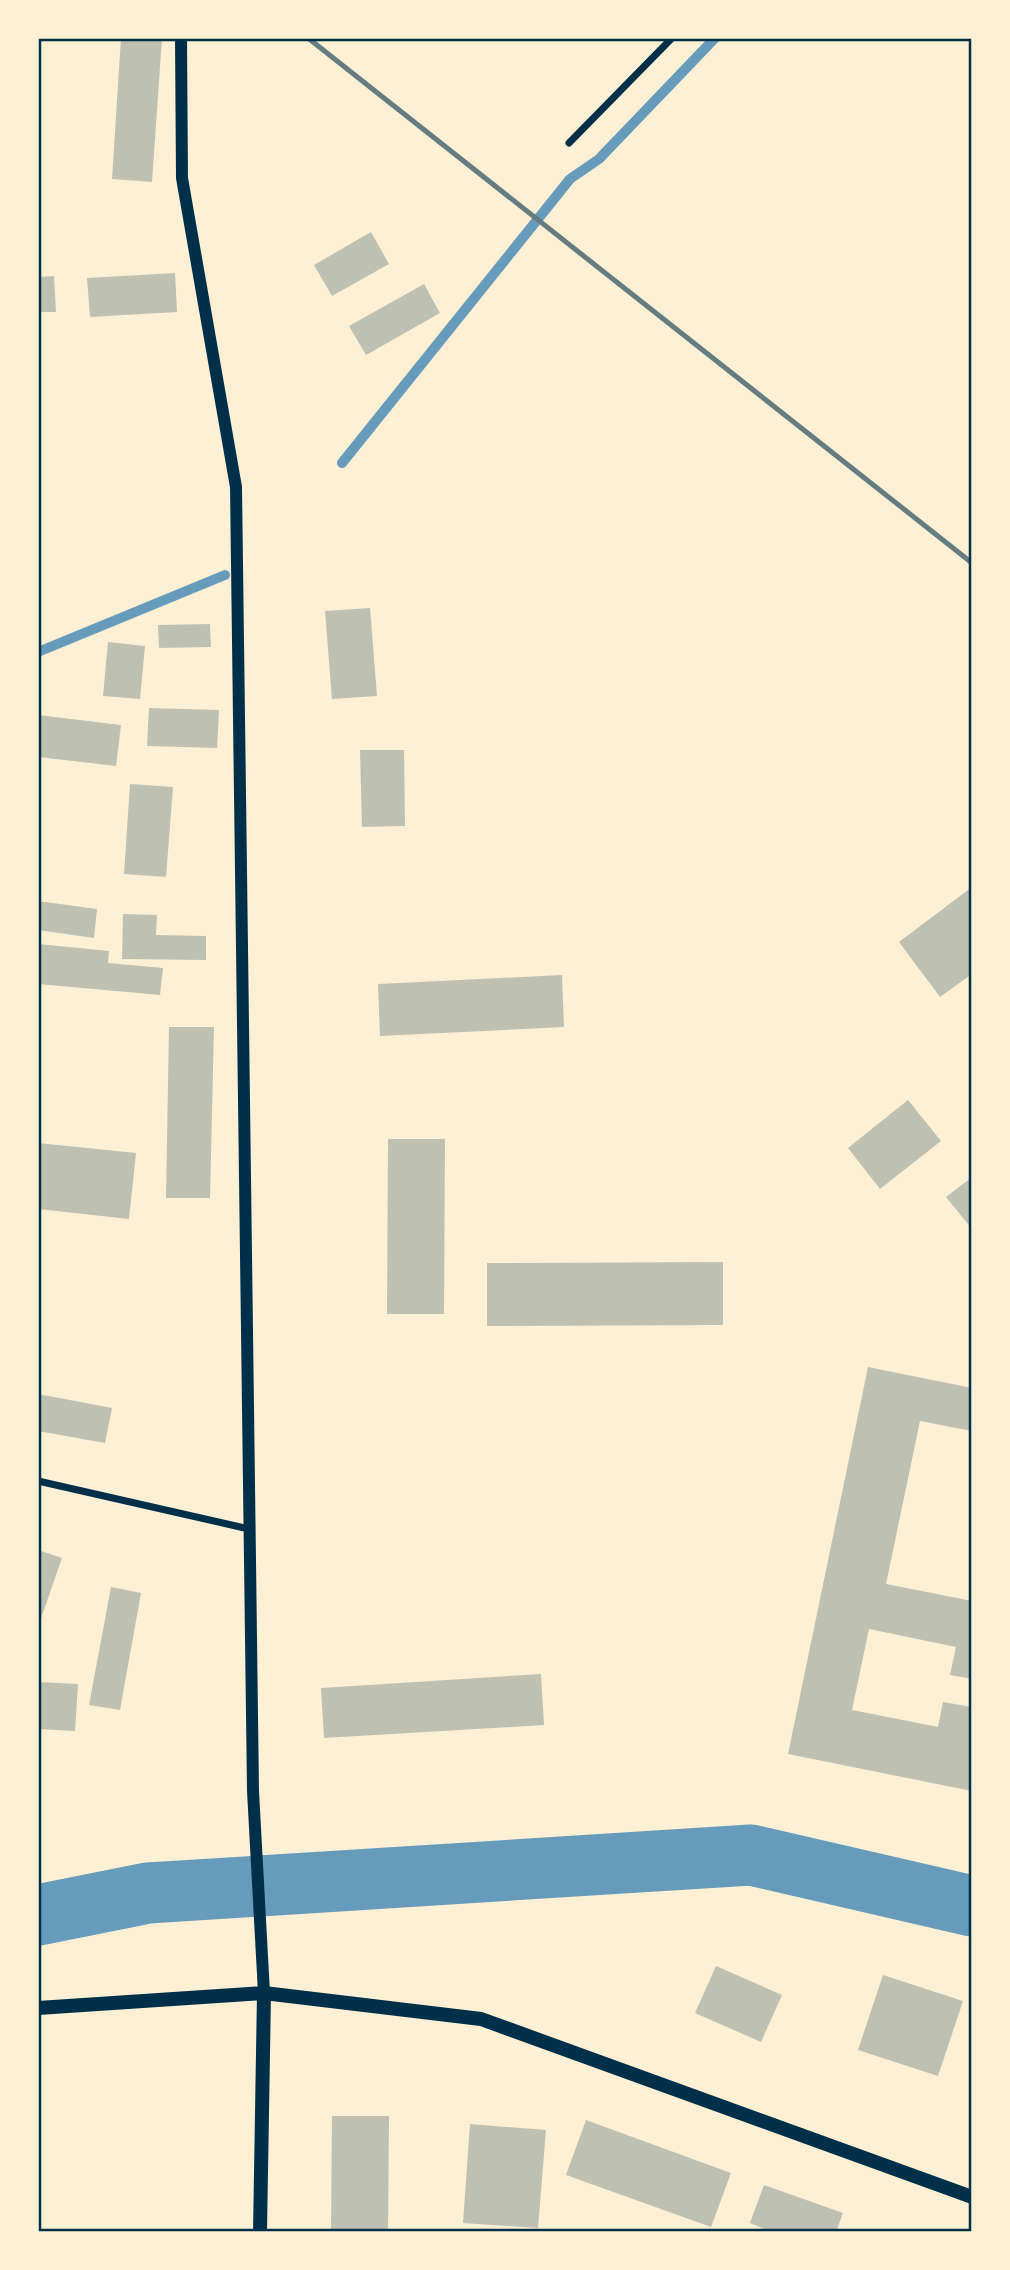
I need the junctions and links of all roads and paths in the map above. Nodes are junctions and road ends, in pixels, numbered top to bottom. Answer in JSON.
{"nodes":[{"id":1,"x":181,"y":38,"type":"edge"},
{"id":2,"x":672,"y":38,"type":"edge"},
{"id":3,"x":569,"y":143,"type":"dead end"},
{"id":4,"x":38,"y":1481,"type":"edge"},
{"id":5,"x":249,"y":1529,"type":"junction"},
{"id":6,"x":264,"y":1993,"type":"junction"},
{"id":7,"x":38,"y":2008,"type":"edge"},
{"id":8,"x":971,"y":2197,"type":"edge"},
{"id":9,"x":260,"y":2231,"type":"edge"}],
"edges":[{"from":1,"to":5,"type":"street"},
{"from":2,"to":3,"type":"street"},
{"from":4,"to":5,"type":"street"},
{"from":5,"to":6,"type":"street"},
{"from":6,"to":7,"type":"main road"},
{"from":6,"to":8,"type":"main road"},
{"from":6,"to":9,"type":"main road"}]}
